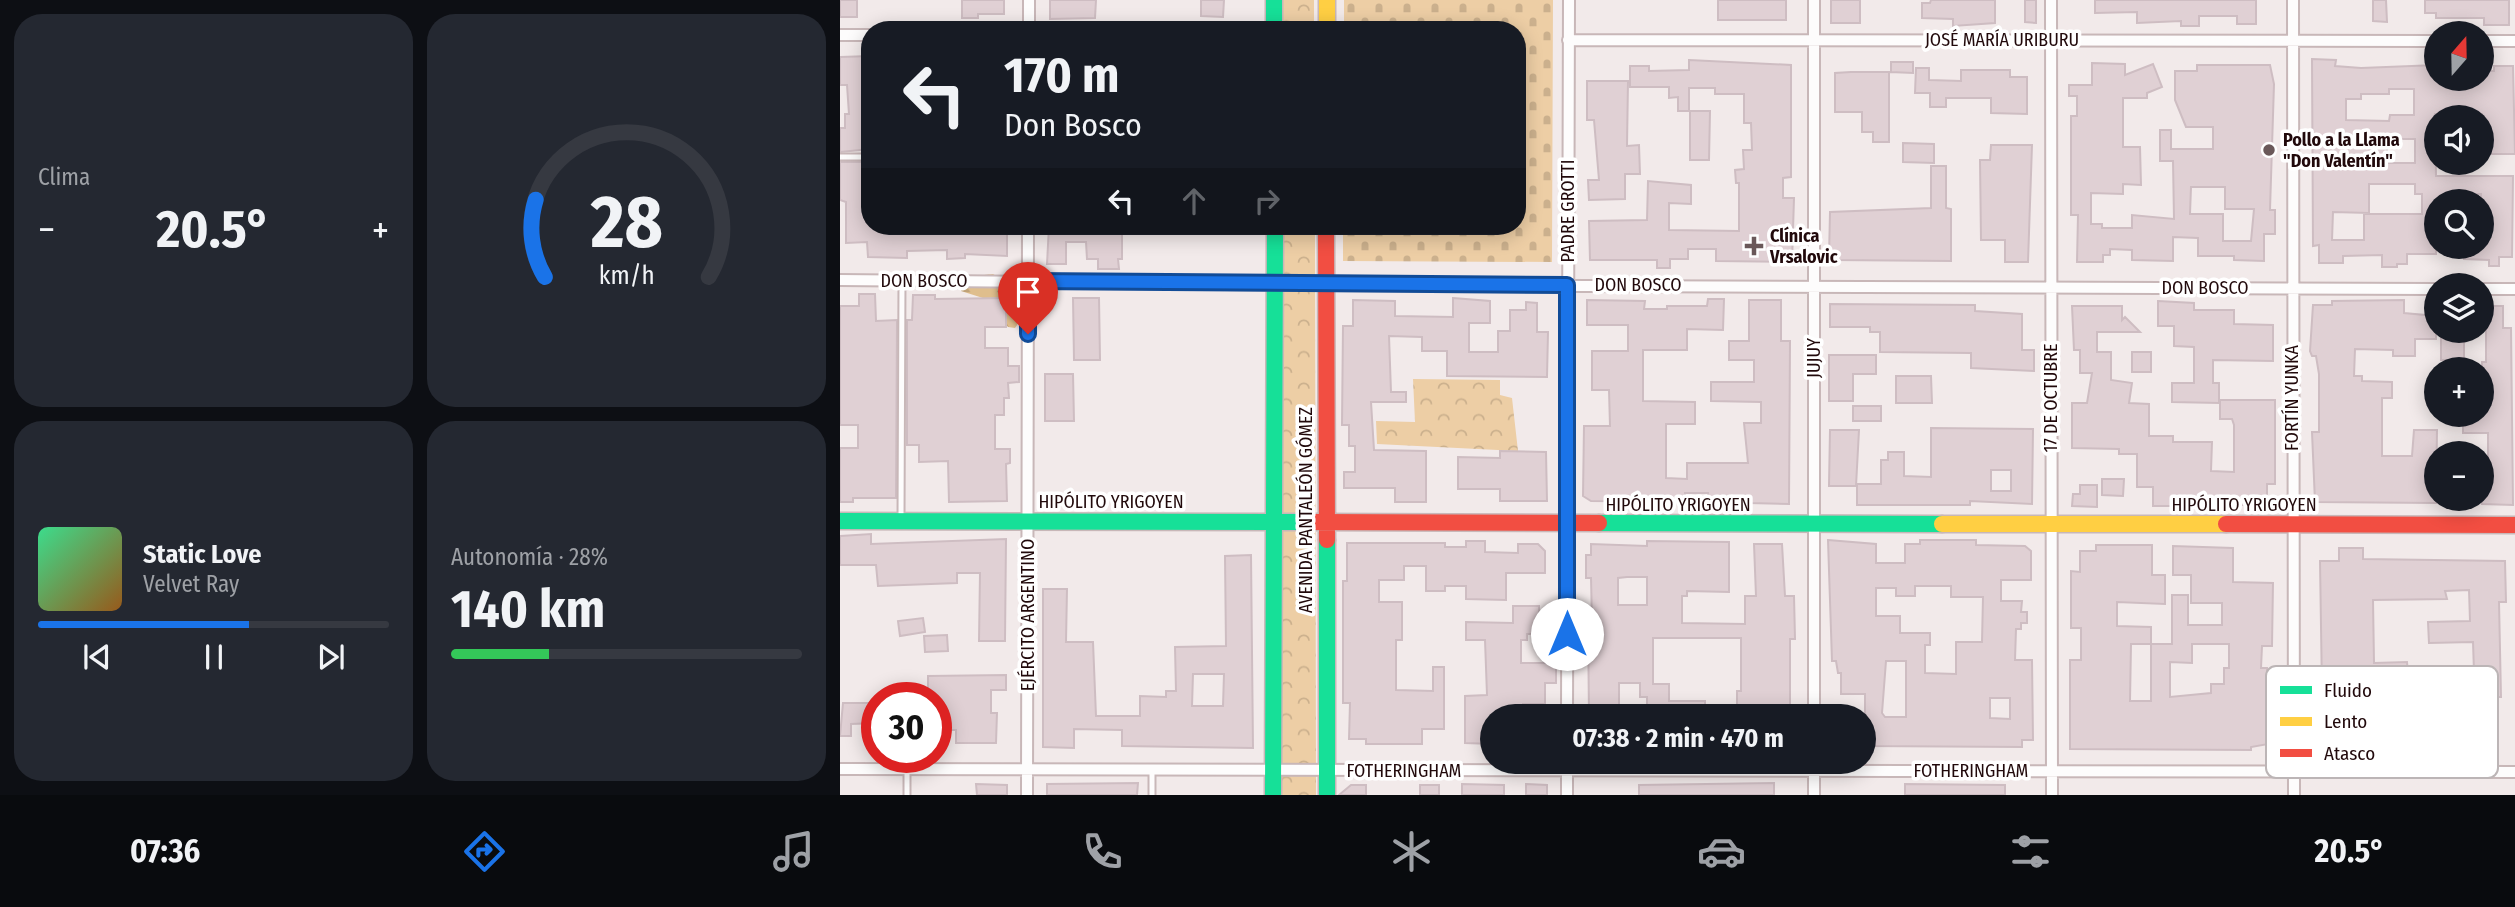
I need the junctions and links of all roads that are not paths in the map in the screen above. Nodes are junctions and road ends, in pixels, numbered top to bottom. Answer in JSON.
{"nodes":[{"id":1,"x":1029,"y":0,"type":"edge"},
{"id":2,"x":1274,"y":0,"type":"edge"},
{"id":3,"x":1327,"y":0,"type":"edge"},
{"id":4,"x":1569,"y":0,"type":"edge"},
{"id":5,"x":1814,"y":0,"type":"edge"},
{"id":6,"x":2051,"y":0,"type":"edge"},
{"id":7,"x":2293,"y":0,"type":"edge"},
{"id":8,"x":1029,"y":21,"type":"edge"},
{"id":9,"x":1274,"y":21,"type":"edge"},
{"id":10,"x":1327,"y":21,"type":"edge"},
{"id":11,"x":840,"y":35,"type":"edge"},
{"id":12,"x":861,"y":35,"type":"edge"},
{"id":13,"x":1814,"y":39,"type":"junction"},
{"id":14,"x":1568,"y":40,"type":"junction"},
{"id":15,"x":2051,"y":40,"type":"junction"},
{"id":16,"x":2292,"y":40,"type":"junction"},
{"id":17,"x":2424,"y":41,"type":"edge"},
{"id":18,"x":2494,"y":41,"type":"edge"},
{"id":19,"x":2515,"y":41,"type":"edge"},
{"id":20,"x":840,"y":157,"type":"edge"},
{"id":21,"x":861,"y":157,"type":"edge"},
{"id":22,"x":1028,"y":235,"type":"edge"},
{"id":23,"x":1275,"y":235,"type":"edge"},
{"id":24,"x":1326,"y":235,"type":"edge"},
{"id":25,"x":840,"y":280,"type":"edge"},
{"id":26,"x":902,"y":281,"type":"junction"},
{"id":27,"x":1028,"y":281,"type":"junction"},
{"id":28,"x":1275,"y":284,"type":"junction"},
{"id":29,"x":1326,"y":285,"type":"junction"},
{"id":30,"x":1567,"y":285,"type":"junction"},
{"id":31,"x":1814,"y":285,"type":"junction"},
{"id":32,"x":2052,"y":287,"type":"junction"},
{"id":33,"x":2291,"y":288,"type":"junction"},
{"id":34,"x":2424,"y":289,"type":"edge"},
{"id":35,"x":2494,"y":289,"type":"edge"},
{"id":36,"x":2515,"y":289,"type":"edge"},
{"id":37,"x":901,"y":520,"type":"junction"},
{"id":38,"x":840,"y":521,"type":"edge"},
{"id":39,"x":1028,"y":522,"type":"junction"},
{"id":40,"x":1274,"y":522,"type":"junction"},
{"id":41,"x":1325,"y":522,"type":"junction"},
{"id":42,"x":1568,"y":524,"type":"junction"},
{"id":43,"x":1814,"y":524,"type":"junction"},
{"id":44,"x":2293,"y":524,"type":"junction"},
{"id":45,"x":2051,"y":525,"type":"junction"},
{"id":46,"x":2515,"y":525,"type":"edge"},
{"id":47,"x":2294,"y":666,"type":"edge"},
{"id":48,"x":1567,"y":704,"type":"edge"},
{"id":49,"x":1814,"y":704,"type":"edge"},
{"id":50,"x":1480,"y":767,"type":"edge"},
{"id":51,"x":1876,"y":767,"type":"edge"},
{"id":52,"x":840,"y":769,"type":"edge"},
{"id":53,"x":861,"y":769,"type":"edge"},
{"id":54,"x":952,"y":769,"type":"edge"},
{"id":55,"x":1027,"y":770,"type":"junction"},
{"id":56,"x":1327,"y":770,"type":"junction"},
{"id":57,"x":1152,"y":771,"type":"junction"},
{"id":58,"x":1273,"y":771,"type":"junction"},
{"id":59,"x":2052,"y":771,"type":"junction"},
{"id":60,"x":2266,"y":771,"type":"edge"},
{"id":61,"x":906,"y":773,"type":"edge"},
{"id":62,"x":1567,"y":774,"type":"edge"},
{"id":63,"x":1814,"y":774,"type":"edge"},
{"id":64,"x":907,"y":795,"type":"edge"},
{"id":65,"x":1027,"y":795,"type":"edge"},
{"id":66,"x":1152,"y":795,"type":"edge"},
{"id":67,"x":1273,"y":795,"type":"edge"},
{"id":68,"x":1327,"y":795,"type":"edge"},
{"id":69,"x":1567,"y":795,"type":"edge"},
{"id":70,"x":1814,"y":795,"type":"edge"},
{"id":71,"x":2052,"y":795,"type":"edge"}],
"edges":[{"from":1,"to":8,"type":"street"},
{"from":2,"to":9,"type":"street"},
{"from":3,"to":10,"type":"street"},
{"from":4,"to":14,"type":"street","name":"PADRE GROTTI"},
{"from":5,"to":13,"type":"street","name":"JUJUY"},
{"from":6,"to":15,"type":"street","name":"17 DE OCTUBRE"},
{"from":7,"to":16,"type":"street","name":"FORTÍN YUNKA"},
{"from":11,"to":12,"type":"street"},
{"from":13,"to":14,"type":"street","name":"JOSÉ MARÍA URIBURU"},
{"from":13,"to":15,"type":"street","name":"JOSÉ MARÍA URIBURU"},
{"from":13,"to":31,"type":"street","name":"JUJUY"},
{"from":14,"to":30,"type":"street","name":"PADRE GROTTI"},
{"from":15,"to":16,"type":"street","name":"JOSÉ MARÍA URIBURU"},
{"from":15,"to":32,"type":"street","name":"17 DE OCTUBRE"},
{"from":16,"to":17,"type":"street","name":"JOSÉ MARÍA URIBURU"},
{"from":16,"to":33,"type":"street","name":"FORTÍN YUNKA"},
{"from":18,"to":19,"type":"street"},
{"from":20,"to":21,"type":"lane"},
{"from":22,"to":27,"type":"street","name":"EJÉRCITO ARGENTINO"},
{"from":23,"to":28,"type":"street","name":"AVENIDA PANTALEÓN GÓMEZ"},
{"from":24,"to":29,"type":"street","name":"AVENIDA PANTALEÓN GÓMEZ"},
{"from":25,"to":26,"type":"street","name":"DON BOSCO"},
{"from":26,"to":27,"type":"street","name":"DON BOSCO"},
{"from":26,"to":37,"type":"lane"},
{"from":27,"to":28,"type":"street","name":"DON BOSCO"},
{"from":27,"to":39,"type":"street","name":"EJÉRCITO ARGENTINO"},
{"from":28,"to":29,"type":"street","name":"DON BOSCO"},
{"from":28,"to":40,"type":"street","name":"AVENIDA PANTALEÓN GÓMEZ"},
{"from":29,"to":30,"type":"street","name":"DON BOSCO"},
{"from":29,"to":41,"type":"street","name":"AVENIDA PANTALEÓN GÓMEZ"},
{"from":30,"to":31,"type":"street","name":"DON BOSCO"},
{"from":30,"to":42,"type":"street","name":"PADRE GROTTI"},
{"from":31,"to":32,"type":"street","name":"DON BOSCO"},
{"from":31,"to":43,"type":"street","name":"JUJUY"},
{"from":32,"to":33,"type":"street","name":"DON BOSCO"},
{"from":32,"to":45,"type":"street","name":"17 DE OCTUBRE"},
{"from":33,"to":34,"type":"street","name":"DON BOSCO"},
{"from":33,"to":44,"type":"street","name":"FORTÍN YUNKA"},
{"from":35,"to":36,"type":"street"},
{"from":37,"to":38,"type":"street","name":"HIPÓLITO YRIGOYEN"},
{"from":37,"to":39,"type":"street","name":"HIPÓLITO YRIGOYEN"},
{"from":39,"to":40,"type":"street","name":"HIPÓLITO YRIGOYEN"},
{"from":39,"to":55,"type":"street","name":"EJÉRCITO ARGENTINO"},
{"from":40,"to":41,"type":"street","name":"HIPÓLITO YRIGOYEN"},
{"from":40,"to":58,"type":"street","name":"AVENIDA PANTALEÓN GÓMEZ"},
{"from":41,"to":42,"type":"street","name":"HIPÓLITO YRIGOYEN"},
{"from":41,"to":56,"type":"street","name":"AVENIDA PANTALEÓN GÓMEZ"},
{"from":42,"to":43,"type":"street","name":"HIPÓLITO YRIGOYEN"},
{"from":42,"to":48,"type":"street","name":"PADRE GROTTI"},
{"from":43,"to":45,"type":"street","name":"HIPÓLITO YRIGOYEN"},
{"from":43,"to":49,"type":"street","name":"JUJUY"},
{"from":44,"to":45,"type":"street","name":"HIPÓLITO YRIGOYEN"},
{"from":44,"to":46,"type":"street","name":"HIPÓLITO YRIGOYEN"},
{"from":44,"to":47,"type":"street","name":"FORTÍN YUNKA"},
{"from":45,"to":59,"type":"street","name":"17 DE OCTUBRE"},
{"from":50,"to":56,"type":"street","name":"FOTHERINGHAM"},
{"from":51,"to":59,"type":"street","name":"FOTHERINGHAM"},
{"from":52,"to":53,"type":"street","name":"FOTHERINGHAM"},
{"from":54,"to":55,"type":"street","name":"FOTHERINGHAM"},
{"from":55,"to":57,"type":"street","name":"FOTHERINGHAM"},
{"from":55,"to":65,"type":"street","name":"EJÉRCITO ARGENTINO"},
{"from":56,"to":58,"type":"street","name":"FOTHERINGHAM"},
{"from":56,"to":68,"type":"street","name":"AVENIDA PANTALEÓN GÓMEZ"},
{"from":57,"to":58,"type":"street","name":"FOTHERINGHAM"},
{"from":57,"to":66,"type":"lane"},
{"from":58,"to":67,"type":"street","name":"AVENIDA PANTALEÓN GÓMEZ"},
{"from":59,"to":60,"type":"street","name":"FOTHERINGHAM"},
{"from":59,"to":71,"type":"street","name":"17 DE OCTUBRE"},
{"from":61,"to":64,"type":"lane"},
{"from":62,"to":69,"type":"street"},
{"from":63,"to":70,"type":"street"}]}
